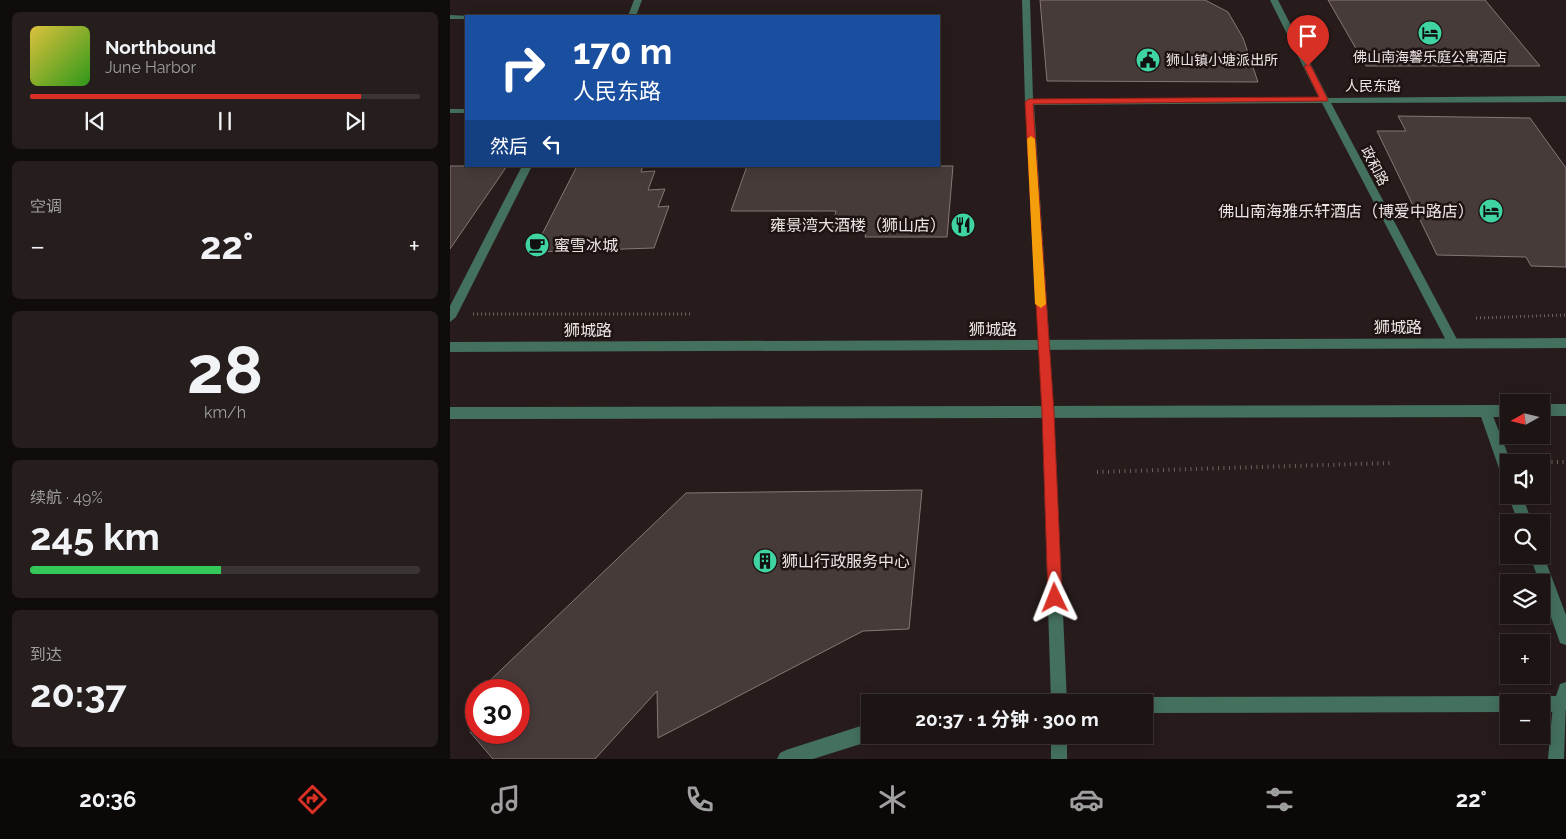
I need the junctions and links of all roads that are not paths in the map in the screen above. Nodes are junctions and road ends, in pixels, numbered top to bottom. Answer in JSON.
{"nodes":[{"id":1,"x":638,"y":0,"type":"edge"},
{"id":2,"x":1026,"y":0,"type":"edge"},
{"id":3,"x":1274,"y":0,"type":"edge"},
{"id":4,"x":632,"y":15,"type":"edge"},
{"id":5,"x":450,"y":17,"type":"edge"},
{"id":6,"x":465,"y":17,"type":"edge"},
{"id":7,"x":1566,"y":99,"type":"edge"},
{"id":8,"x":1324,"y":100,"type":"junction"},
{"id":9,"x":1029,"y":102,"type":"junction"},
{"id":10,"x":450,"y":111,"type":"edge"},
{"id":11,"x":465,"y":111,"type":"edge"},
{"id":12,"x":526,"y":167,"type":"edge"},
{"id":13,"x":451,"y":316,"type":"edge"},
{"id":14,"x":1453,"y":343,"type":"junction"},
{"id":15,"x":1566,"y":343,"type":"edge"},
{"id":16,"x":1043,"y":345,"type":"junction"},
{"id":17,"x":450,"y":347,"type":"edge"},
{"id":18,"x":1550,"y":410,"type":"edge"},
{"id":19,"x":1566,"y":410,"type":"edge"},
{"id":20,"x":1485,"y":411,"type":"junction"},
{"id":21,"x":1500,"y":411,"type":"edge"},
{"id":22,"x":450,"y":413,"type":"edge"},
{"id":23,"x":1048,"y":413,"type":"junction"},
{"id":24,"x":1501,"y":454,"type":"edge"},
{"id":25,"x":1539,"y":564,"type":"edge"},
{"id":26,"x":1566,"y":637,"type":"edge"},
{"id":27,"x":1059,"y":694,"type":"edge"},
{"id":28,"x":1564,"y":697,"type":"edge"},
{"id":29,"x":1550,"y":701,"type":"edge"},
{"id":30,"x":1500,"y":704,"type":"edge"},
{"id":31,"x":1153,"y":705,"type":"edge"},
{"id":32,"x":861,"y":735,"type":"edge"},
{"id":33,"x":1059,"y":744,"type":"edge"},
{"id":34,"x":786,"y":759,"type":"edge"},
{"id":35,"x":1059,"y":759,"type":"edge"},
{"id":36,"x":1556,"y":759,"type":"edge"}],
"edges":[{"from":1,"to":4,"type":"street"},
{"from":2,"to":9,"type":"street"},
{"from":3,"to":8,"type":"street","name":"政和路"},
{"from":5,"to":6,"type":"street"},
{"from":7,"to":8,"type":"street","name":"人民东路"},
{"from":8,"to":9,"type":"street","name":"人民东路"},
{"from":8,"to":14,"type":"street","name":"政和路"},
{"from":9,"to":16,"type":"street"},
{"from":10,"to":11,"type":"lane"},
{"from":12,"to":13,"type":"street"},
{"from":14,"to":15,"type":"street","name":"狮城路"},
{"from":14,"to":16,"type":"street","name":"狮城路"},
{"from":16,"to":17,"type":"street","name":"狮城路"},
{"from":16,"to":23,"type":"street"},
{"from":18,"to":19,"type":"street"},
{"from":20,"to":21,"type":"street"},
{"from":20,"to":23,"type":"street"},
{"from":20,"to":24,"type":"street"},
{"from":22,"to":23,"type":"street"},
{"from":23,"to":27,"type":"street"},
{"from":25,"to":26,"type":"street"},
{"from":28,"to":29,"type":"street"},
{"from":28,"to":36,"type":"lane"},
{"from":30,"to":31,"type":"street"},
{"from":32,"to":34,"type":"street"},
{"from":33,"to":35,"type":"lane"}]}
